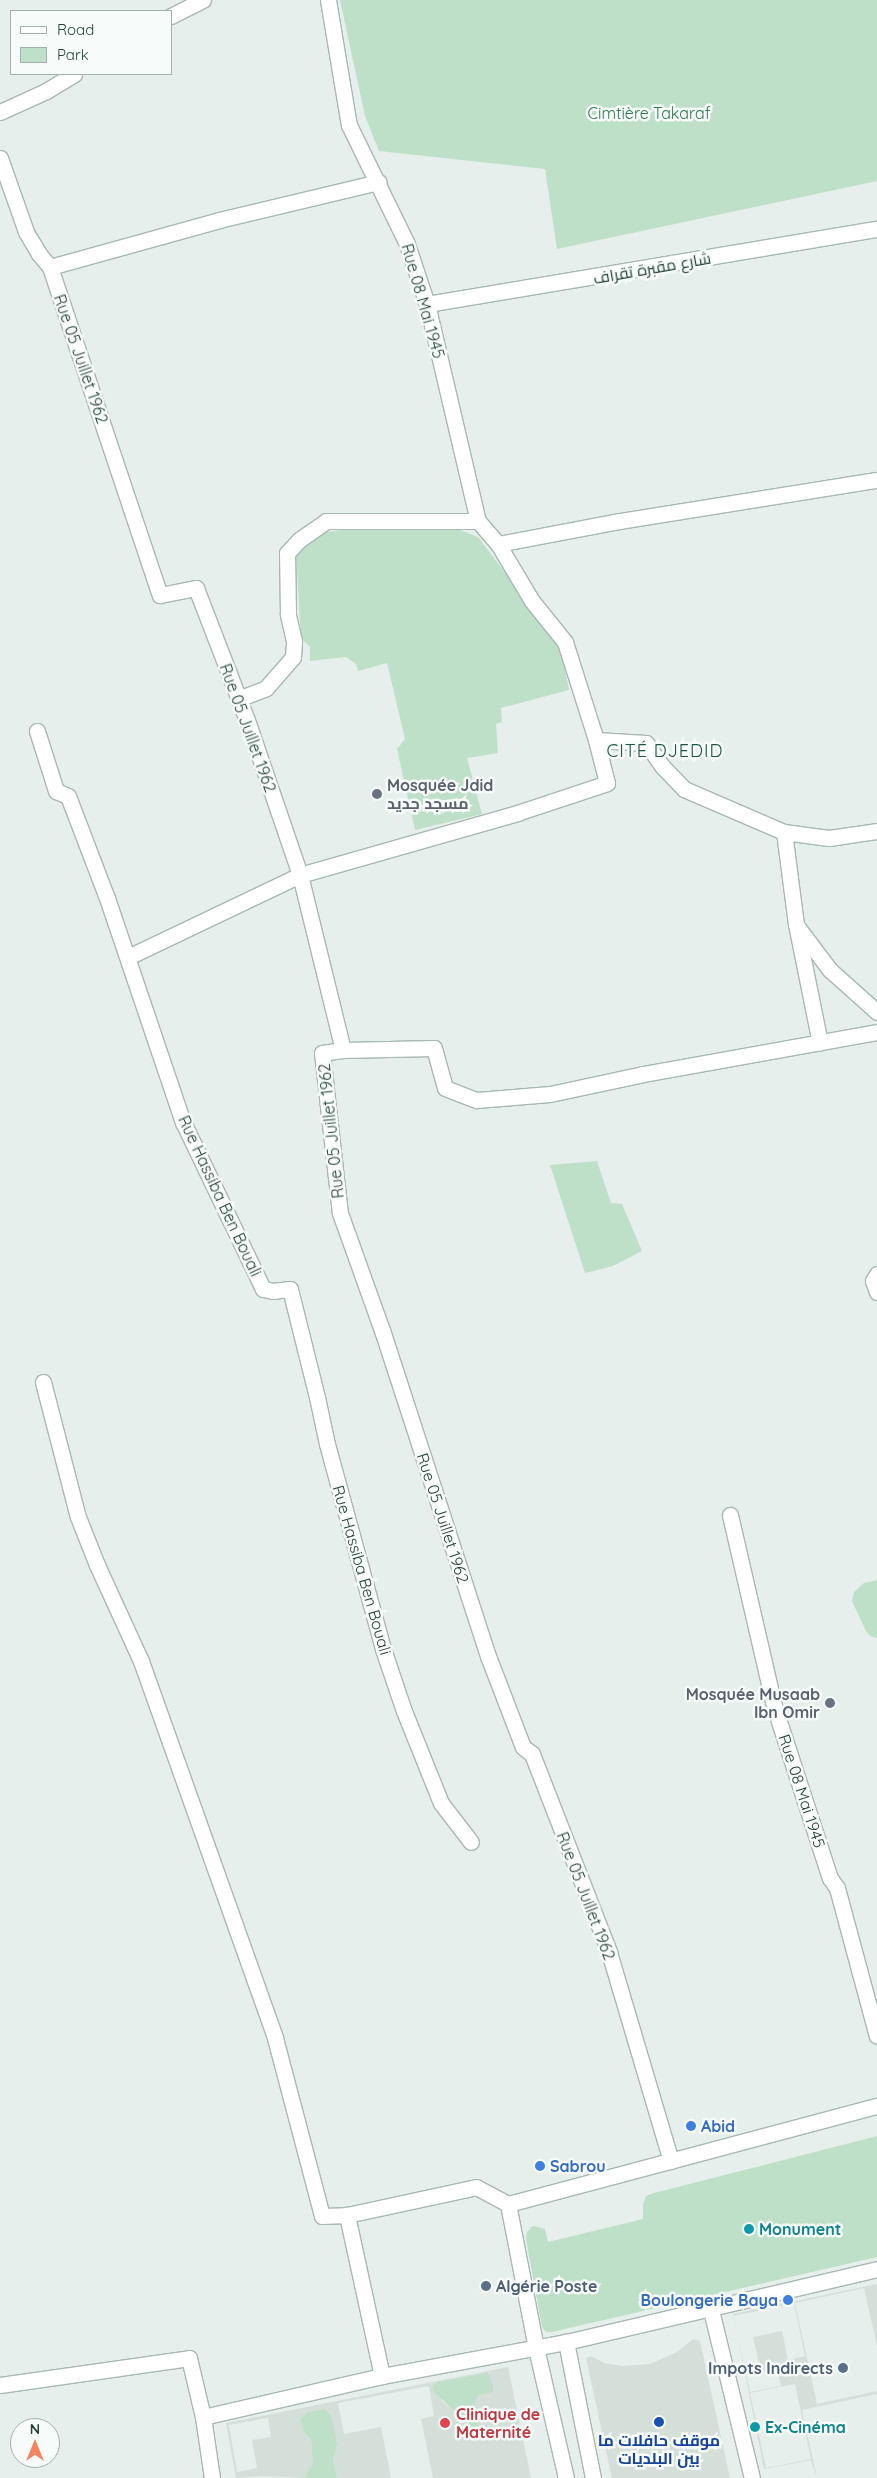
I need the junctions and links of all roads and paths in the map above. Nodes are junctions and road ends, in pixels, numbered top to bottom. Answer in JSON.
{"nodes":[{"id":1,"x":203,"y":0,"type":"edge"},
{"id":2,"x":328,"y":0,"type":"edge"},
{"id":3,"x":172,"y":16,"type":"edge"},
{"id":4,"x":72,"y":75,"type":"edge"},
{"id":5,"x":0,"y":112,"type":"edge"},
{"id":6,"x":0,"y":158,"type":"edge"},
{"id":7,"x":379,"y":182,"type":"junction"},
{"id":8,"x":877,"y":229,"type":"edge"},
{"id":9,"x":50,"y":267,"type":"junction"},
{"id":10,"x":427,"y":304,"type":"junction"},
{"id":11,"x":877,"y":480,"type":"edge"},
{"id":12,"x":478,"y":521,"type":"junction"},
{"id":13,"x":498,"y":544,"type":"junction"},
{"id":14,"x":238,"y":699,"type":"junction"},
{"id":15,"x":37,"y":731,"type":"dead end"},
{"id":16,"x":596,"y":740,"type":"junction"},
{"id":17,"x":877,"y":831,"type":"edge"},
{"id":18,"x":784,"y":832,"type":"junction"},
{"id":19,"x":300,"y":875,"type":"junction"},
{"id":20,"x":796,"y":925,"type":"junction"},
{"id":21,"x":128,"y":957,"type":"junction"},
{"id":22,"x":877,"y":1012,"type":"edge"},
{"id":23,"x":877,"y":1032,"type":"edge"},
{"id":24,"x":820,"y":1043,"type":"junction"},
{"id":25,"x":343,"y":1050,"type":"junction"},
{"id":26,"x":877,"y":1274,"type":"edge"},
{"id":27,"x":877,"y":1292,"type":"edge"},
{"id":28,"x":43,"y":1382,"type":"dead end"},
{"id":29,"x":730,"y":1515,"type":"dead end"},
{"id":30,"x":471,"y":1842,"type":"dead end"},
{"id":31,"x":877,"y":2036,"type":"edge"},
{"id":32,"x":877,"y":2106,"type":"edge"},
{"id":33,"x":671,"y":2161,"type":"junction"},
{"id":34,"x":508,"y":2204,"type":"junction"},
{"id":35,"x":347,"y":2215,"type":"junction"},
{"id":36,"x":877,"y":2269,"type":"edge"},
{"id":37,"x":711,"y":2310,"type":"junction"},
{"id":38,"x":566,"y":2342,"type":"junction"},
{"id":39,"x":536,"y":2348,"type":"junction"},
{"id":40,"x":382,"y":2376,"type":"junction"},
{"id":41,"x":0,"y":2386,"type":"edge"},
{"id":42,"x":203,"y":2417,"type":"junction"},
{"id":43,"x":212,"y":2478,"type":"edge"},
{"id":44,"x":566,"y":2478,"type":"edge"},
{"id":45,"x":593,"y":2478,"type":"edge"},
{"id":46,"x":752,"y":2478,"type":"edge"}],
"edges":[{"from":1,"to":3,"type":"street"},
{"from":2,"to":7,"type":"street","name":"Rue 08 Mai 1945"},
{"from":4,"to":5,"type":"street"},
{"from":6,"to":9,"type":"street","name":"Rue 05 Juillet 1962"},
{"from":7,"to":9,"type":"street"},
{"from":7,"to":10,"type":"street","name":"Rue 08 Mai 1945"},
{"from":8,"to":10,"type":"street","name":"شارع مقبرة تقراف"},
{"from":9,"to":14,"type":"street","name":"Rue 05 Juillet 1962"},
{"from":10,"to":12,"type":"street","name":"Rue 08 Mai 1945"},
{"from":11,"to":13,"type":"street"},
{"from":12,"to":13,"type":"street","name":"Rue 08 Mai 1945"},
{"from":12,"to":14,"type":"street"},
{"from":13,"to":16,"type":"street","name":"Rue 08 Mai 1945"},
{"from":14,"to":19,"type":"street","name":"Rue 05 Juillet 1962"},
{"from":15,"to":21,"type":"street","name":"Rue Hassiba Ben Bouali"},
{"from":16,"to":18,"type":"street"},
{"from":16,"to":19,"type":"street","name":"Rue 08 Mai 1945"},
{"from":17,"to":18,"type":"street"},
{"from":18,"to":20,"type":"street"},
{"from":19,"to":21,"type":"street"},
{"from":19,"to":25,"type":"street","name":"Rue 05 Juillet 1962"},
{"from":20,"to":22,"type":"street"},
{"from":20,"to":24,"type":"street"},
{"from":21,"to":30,"type":"street","name":"Rue Hassiba Ben Bouali"},
{"from":23,"to":24,"type":"street"},
{"from":24,"to":25,"type":"street"},
{"from":25,"to":33,"type":"street","name":"Rue 05 Juillet 1962"},
{"from":26,"to":27,"type":"street"},
{"from":28,"to":35,"type":"street"},
{"from":29,"to":31,"type":"street","name":"Rue 08 Mai 1945"},
{"from":32,"to":33,"type":"street"},
{"from":33,"to":34,"type":"street"},
{"from":34,"to":35,"type":"street"},
{"from":34,"to":39,"type":"street"},
{"from":35,"to":40,"type":"street"},
{"from":36,"to":37,"type":"street"},
{"from":37,"to":38,"type":"street"},
{"from":37,"to":46,"type":"street"},
{"from":38,"to":39,"type":"street"},
{"from":38,"to":45,"type":"street"},
{"from":39,"to":40,"type":"street"},
{"from":39,"to":44,"type":"street"},
{"from":40,"to":42,"type":"street"},
{"from":41,"to":42,"type":"street"},
{"from":42,"to":43,"type":"street"}]}
